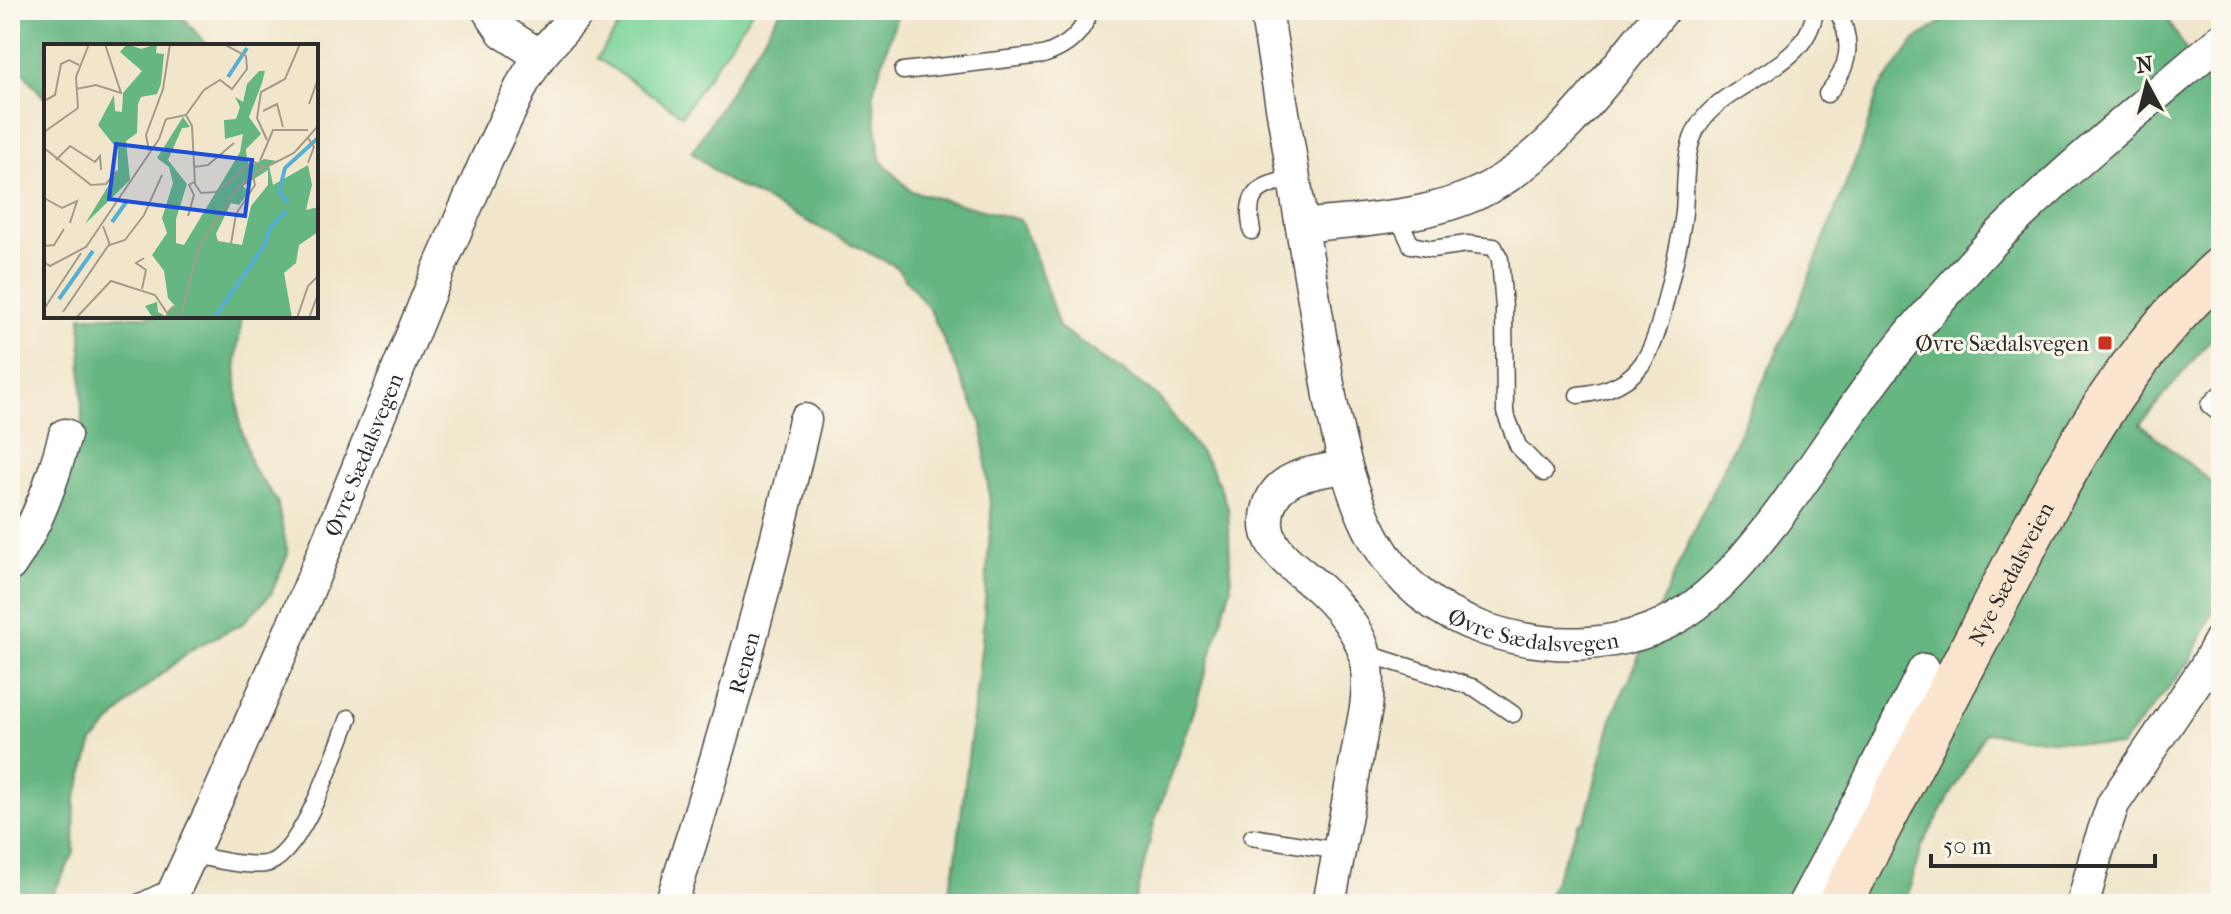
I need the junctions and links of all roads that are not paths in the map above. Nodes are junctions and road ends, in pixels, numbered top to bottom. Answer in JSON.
{"nodes":[{"id":1,"x":488,"y":10,"type":"edge"},
{"id":2,"x":580,"y":10,"type":"edge"},
{"id":3,"x":1090,"y":10,"type":"edge"},
{"id":4,"x":1266,"y":10,"type":"edge"},
{"id":5,"x":1663,"y":10,"type":"edge"},
{"id":6,"x":1815,"y":10,"type":"edge"},
{"id":7,"x":1837,"y":10,"type":"edge"},
{"id":8,"x":2221,"y":40,"type":"edge"},
{"id":9,"x":540,"y":56,"type":"junction"},
{"id":10,"x":903,"y":71,"type":"dead end"},
{"id":11,"x":1827,"y":94,"type":"dead end"},
{"id":12,"x":1294,"y":178,"type":"junction"},
{"id":13,"x":1397,"y":215,"type":"junction"},
{"id":14,"x":1302,"y":226,"type":"junction"},
{"id":15,"x":1252,"y":231,"type":"dead end"},
{"id":16,"x":2221,"y":269,"type":"edge"},
{"id":17,"x":2221,"y":393,"type":"edge"},
{"id":18,"x":1578,"y":395,"type":"dead end"},
{"id":19,"x":2221,"y":415,"type":"edge"},
{"id":20,"x":805,"y":420,"type":"dead end"},
{"id":21,"x":65,"y":435,"type":"dead end"},
{"id":22,"x":1345,"y":467,"type":"junction"},
{"id":23,"x":1544,"y":473,"type":"dead end"},
{"id":24,"x":10,"y":565,"type":"edge"},
{"id":25,"x":2221,"y":639,"type":"edge"},
{"id":26,"x":1365,"y":653,"type":"junction"},
{"id":27,"x":1924,"y":670,"type":"dead end"},
{"id":28,"x":2213,"y":674,"type":"edge"},
{"id":29,"x":1513,"y":714,"type":"dead end"},
{"id":30,"x":349,"y":718,"type":"dead end"},
{"id":31,"x":1252,"y":837,"type":"dead end"},
{"id":32,"x":1339,"y":851,"type":"junction"},
{"id":33,"x":191,"y":855,"type":"junction"},
{"id":34,"x":171,"y":898,"type":"edge"},
{"id":35,"x":136,"y":904,"type":"edge"},
{"id":36,"x":671,"y":904,"type":"edge"},
{"id":37,"x":1329,"y":904,"type":"edge"},
{"id":38,"x":1804,"y":904,"type":"edge"},
{"id":39,"x":1840,"y":904,"type":"edge"},
{"id":40,"x":2083,"y":904,"type":"edge"}],
"edges":[{"from":1,"to":9,"type":"street"},
{"from":2,"to":9,"type":"street","name":"Øvre Sædalsvegen"},
{"from":3,"to":10,"type":"lane"},
{"from":4,"to":12,"type":"street","name":"Øvre Sædalsvegen"},
{"from":5,"to":13,"type":"street"},
{"from":6,"to":18,"type":"lane"},
{"from":7,"to":11,"type":"lane"},
{"from":8,"to":22,"type":"street","name":"Øvre Sædalsvegen"},
{"from":9,"to":33,"type":"street","name":"Øvre Sædalsvegen"},
{"from":12,"to":14,"type":"street","name":"Øvre Sædalsvegen"},
{"from":12,"to":15,"type":"lane"},
{"from":13,"to":14,"type":"street"},
{"from":13,"to":23,"type":"lane"},
{"from":14,"to":22,"type":"street","name":"Øvre Sædalsvegen"},
{"from":16,"to":39,"type":"main road","name":"Nye Sædalsveien"},
{"from":17,"to":19,"type":"lane"},
{"from":20,"to":36,"type":"street","name":"Renen"},
{"from":21,"to":24,"type":"street"},
{"from":22,"to":26,"type":"street"},
{"from":25,"to":28,"type":"street"},
{"from":26,"to":29,"type":"lane"},
{"from":26,"to":32,"type":"street"},
{"from":27,"to":38,"type":"street"},
{"from":28,"to":40,"type":"street"},
{"from":30,"to":33,"type":"lane"},
{"from":31,"to":32,"type":"lane"},
{"from":32,"to":37,"type":"street"},
{"from":33,"to":34,"type":"street","name":"Øvre Sædalsvegen"},
{"from":34,"to":35,"type":"lane","name":"Øvre Sædalsvegen"}]}
